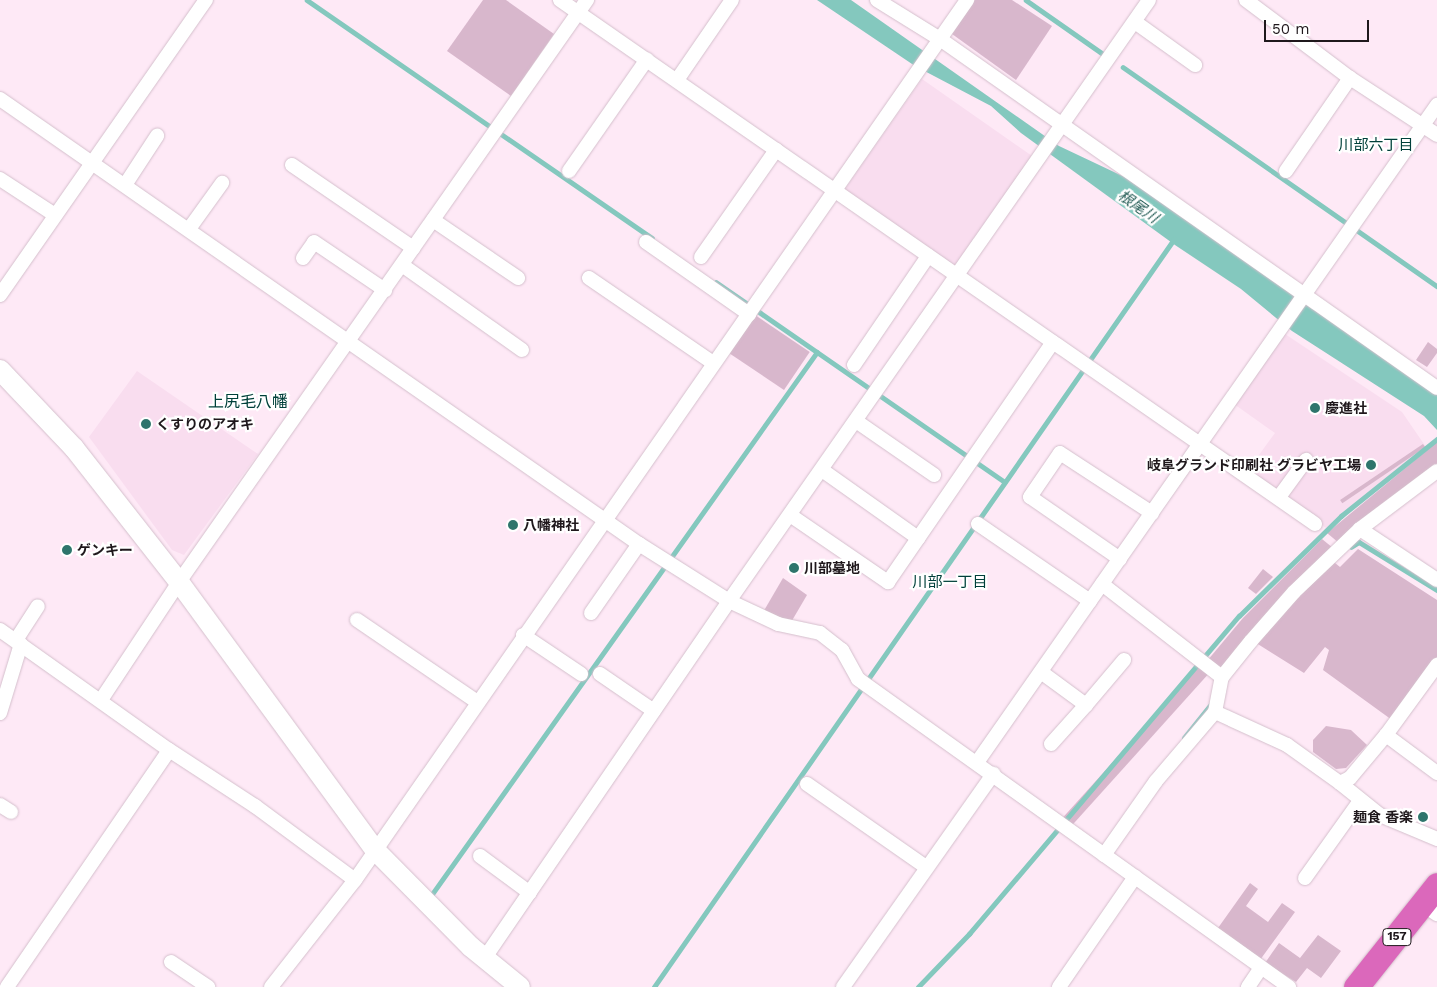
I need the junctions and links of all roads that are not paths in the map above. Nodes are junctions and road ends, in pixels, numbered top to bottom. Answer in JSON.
{"nodes":[{"id":1,"x":206,"y":0,"type":"edge"},
{"id":2,"x":560,"y":0,"type":"edge"},
{"id":3,"x":587,"y":0,"type":"edge"},
{"id":4,"x":732,"y":0,"type":"edge"},
{"id":5,"x":877,"y":0,"type":"edge"},
{"id":6,"x":967,"y":0,"type":"edge"},
{"id":7,"x":1149,"y":0,"type":"edge"},
{"id":8,"x":1246,"y":0,"type":"edge"},
{"id":9,"x":579,"y":13,"type":"junction"},
{"id":10,"x":1134,"y":22,"type":"junction"},
{"id":11,"x":940,"y":39,"type":"junction"},
{"id":12,"x":647,"y":59,"type":"junction"},
{"id":13,"x":1195,"y":65,"type":"dead end"},
{"id":14,"x":1350,"y":78,"type":"junction"},
{"id":15,"x":677,"y":80,"type":"junction"},
{"id":16,"x":0,"y":99,"type":"edge"},
{"id":17,"x":1437,"y":106,"type":"edge"},
{"id":18,"x":1064,"y":126,"type":"junction"},
{"id":19,"x":1423,"y":126,"type":"junction"},
{"id":20,"x":1437,"y":135,"type":"edge"},
{"id":21,"x":157,"y":136,"type":"dead end"},
{"id":22,"x":776,"y":150,"type":"junction"},
{"id":23,"x":92,"y":162,"type":"junction"},
{"id":24,"x":292,"y":165,"type":"dead end"},
{"id":25,"x":569,"y":171,"type":"dead end"},
{"id":26,"x":1286,"y":171,"type":"dead end"},
{"id":27,"x":0,"y":179,"type":"edge"},
{"id":28,"x":222,"y":182,"type":"dead end"},
{"id":29,"x":125,"y":185,"type":"junction"},
{"id":30,"x":836,"y":192,"type":"junction"},
{"id":31,"x":55,"y":215,"type":"junction"},
{"id":32,"x":433,"y":220,"type":"junction"},
{"id":33,"x":189,"y":229,"type":"junction"},
{"id":34,"x":646,"y":242,"type":"dead end"},
{"id":35,"x":413,"y":248,"type":"junction"},
{"id":36,"x":928,"y":256,"type":"junction"},
{"id":37,"x":701,"y":257,"type":"dead end"},
{"id":38,"x":303,"y":258,"type":"dead end"},
{"id":39,"x":402,"y":265,"type":"junction"},
{"id":40,"x":957,"y":276,"type":"junction"},
{"id":41,"x":518,"y":278,"type":"dead end"},
{"id":42,"x":589,"y":278,"type":"dead end"},
{"id":43,"x":385,"y":290,"type":"junction"},
{"id":44,"x":0,"y":294,"type":"edge"},
{"id":45,"x":1304,"y":296,"type":"junction"},
{"id":46,"x":749,"y":314,"type":"junction"},
{"id":47,"x":348,"y":342,"type":"junction"},
{"id":48,"x":1053,"y":342,"type":"junction"},
{"id":49,"x":522,"y":350,"type":"dead end"},
{"id":50,"x":714,"y":363,"type":"junction"},
{"id":51,"x":854,"y":365,"type":"dead end"},
{"id":52,"x":0,"y":370,"type":"edge"},
{"id":53,"x":1437,"y":388,"type":"edge"},
{"id":54,"x":856,"y":421,"type":"junction"},
{"id":55,"x":1201,"y":444,"type":"junction"},
{"id":56,"x":1306,"y":460,"type":"dead end"},
{"id":57,"x":822,"y":470,"type":"junction"},
{"id":58,"x":1436,"y":474,"type":"edge"},
{"id":59,"x":934,"y":475,"type":"dead end"},
{"id":60,"x":1279,"y":496,"type":"junction"},
{"id":61,"x":1152,"y":513,"type":"junction"},
{"id":62,"x":790,"y":515,"type":"junction"},
{"id":63,"x":606,"y":522,"type":"junction"},
{"id":64,"x":978,"y":524,"type":"dead end"},
{"id":65,"x":1315,"y":524,"type":"dead end"},
{"id":66,"x":1360,"y":529,"type":"junction"},
{"id":67,"x":918,"y":538,"type":"junction"},
{"id":68,"x":639,"y":544,"type":"junction"},
{"id":69,"x":1120,"y":559,"type":"junction"},
{"id":70,"x":1437,"y":580,"type":"edge"},
{"id":71,"x":179,"y":582,"type":"junction"},
{"id":72,"x":1102,"y":584,"type":"junction"},
{"id":73,"x":729,"y":601,"type":"junction"},
{"id":74,"x":1090,"y":601,"type":"junction"},
{"id":75,"x":38,"y":606,"type":"dead end"},
{"id":76,"x":591,"y":613,"type":"dead end"},
{"id":77,"x":357,"y":620,"type":"dead end"},
{"id":78,"x":0,"y":630,"type":"edge"},
{"id":79,"x":523,"y":635,"type":"junction"},
{"id":80,"x":18,"y":642,"type":"junction"},
{"id":81,"x":1124,"y":660,"type":"dead end"},
{"id":82,"x":1437,"y":665,"type":"edge"},
{"id":83,"x":1041,"y":672,"type":"junction"},
{"id":84,"x":580,"y":674,"type":"dead end"},
{"id":85,"x":600,"y":674,"type":"dead end"},
{"id":86,"x":1222,"y":677,"type":"junction"},
{"id":87,"x":100,"y":700,"type":"junction"},
{"id":88,"x":477,"y":702,"type":"junction"},
{"id":89,"x":1086,"y":704,"type":"junction"},
{"id":90,"x":654,"y":711,"type":"junction"},
{"id":91,"x":1216,"y":712,"type":"junction"},
{"id":92,"x":0,"y":713,"type":"edge"},
{"id":93,"x":1386,"y":735,"type":"junction"},
{"id":94,"x":1051,"y":744,"type":"dead end"},
{"id":95,"x":169,"y":750,"type":"junction"},
{"id":96,"x":978,"y":761,"type":"junction"},
{"id":97,"x":1437,"y":773,"type":"edge"},
{"id":98,"x":993,"y":774,"type":"junction"},
{"id":99,"x":1340,"y":783,"type":"junction"},
{"id":100,"x":807,"y":784,"type":"dead end"},
{"id":101,"x":1360,"y":802,"type":"junction"},
{"id":102,"x":1437,"y":839,"type":"edge"},
{"id":103,"x":376,"y":851,"type":"junction"},
{"id":104,"x":1104,"y":855,"type":"junction"},
{"id":105,"x":480,"y":856,"type":"dead end"},
{"id":106,"x":926,"y":867,"type":"junction"},
{"id":107,"x":1135,"y":877,"type":"junction"},
{"id":108,"x":1305,"y":878,"type":"dead end"},
{"id":109,"x":354,"y":880,"type":"junction"},
{"id":110,"x":530,"y":893,"type":"junction"},
{"id":111,"x":1432,"y":901,"type":"edge"},
{"id":112,"x":484,"y":959,"type":"junction"},
{"id":113,"x":171,"y":962,"type":"dead end"},
{"id":114,"x":1261,"y":968,"type":"junction"},
{"id":115,"x":7,"y":987,"type":"edge"},
{"id":116,"x":208,"y":987,"type":"edge"},
{"id":117,"x":272,"y":987,"type":"edge"},
{"id":118,"x":520,"y":987,"type":"edge"},
{"id":119,"x":843,"y":987,"type":"edge"},
{"id":120,"x":1059,"y":987,"type":"edge"},
{"id":121,"x":1248,"y":987,"type":"edge"},
{"id":122,"x":1289,"y":987,"type":"edge"},
{"id":123,"x":1356,"y":987,"type":"edge"}],
"edges":[{"from":1,"to":23,"type":"street"},
{"from":2,"to":9,"type":"street"},
{"from":3,"to":9,"type":"street"},
{"from":4,"to":15,"type":"street"},
{"from":5,"to":11,"type":"street"},
{"from":6,"to":11,"type":"street"},
{"from":7,"to":10,"type":"street"},
{"from":8,"to":14,"type":"street"},
{"from":9,"to":12,"type":"street"},
{"from":9,"to":32,"type":"street"},
{"from":10,"to":13,"type":"street"},
{"from":10,"to":18,"type":"street"},
{"from":11,"to":18,"type":"street"},
{"from":11,"to":30,"type":"street"},
{"from":12,"to":15,"type":"street"},
{"from":12,"to":25,"type":"street"},
{"from":14,"to":19,"type":"street"},
{"from":14,"to":26,"type":"street"},
{"from":15,"to":22,"type":"street"},
{"from":16,"to":23,"type":"street"},
{"from":17,"to":19,"type":"street"},
{"from":18,"to":40,"type":"street"},
{"from":18,"to":45,"type":"street"},
{"from":19,"to":20,"type":"street"},
{"from":19,"to":45,"type":"street"},
{"from":21,"to":29,"type":"street"},
{"from":22,"to":30,"type":"street"},
{"from":22,"to":37,"type":"street"},
{"from":23,"to":29,"type":"street"},
{"from":23,"to":31,"type":"street"},
{"from":24,"to":35,"type":"street"},
{"from":27,"to":31,"type":"street"},
{"from":28,"to":33,"type":"street"},
{"from":29,"to":33,"type":"street"},
{"from":30,"to":36,"type":"street"},
{"from":30,"to":46,"type":"street"},
{"from":31,"to":44,"type":"street"},
{"from":32,"to":35,"type":"street"},
{"from":32,"to":41,"type":"street"},
{"from":33,"to":47,"type":"street"},
{"from":34,"to":46,"type":"street"},
{"from":35,"to":39,"type":"street"},
{"from":36,"to":40,"type":"street"},
{"from":36,"to":51,"type":"street"},
{"from":38,"to":43,"type":"street"},
{"from":39,"to":43,"type":"street"},
{"from":39,"to":49,"type":"street"},
{"from":40,"to":48,"type":"street"},
{"from":40,"to":54,"type":"street"},
{"from":42,"to":50,"type":"street"},
{"from":43,"to":47,"type":"street"},
{"from":45,"to":53,"type":"street"},
{"from":45,"to":55,"type":"street"},
{"from":46,"to":50,"type":"street"},
{"from":47,"to":63,"type":"street"},
{"from":47,"to":71,"type":"street"},
{"from":48,"to":55,"type":"street"},
{"from":48,"to":67,"type":"street"},
{"from":50,"to":63,"type":"street"},
{"from":52,"to":71,"type":"street"},
{"from":54,"to":57,"type":"street"},
{"from":54,"to":59,"type":"street"},
{"from":55,"to":60,"type":"street"},
{"from":55,"to":61,"type":"street"},
{"from":56,"to":60,"type":"street"},
{"from":57,"to":62,"type":"street"},
{"from":57,"to":67,"type":"street"},
{"from":58,"to":66,"type":"street"},
{"from":60,"to":65,"type":"street"},
{"from":61,"to":69,"type":"street"},
{"from":61,"to":69,"type":"street"},
{"from":62,"to":67,"type":"street"},
{"from":62,"to":73,"type":"street"},
{"from":63,"to":68,"type":"street"},
{"from":63,"to":79,"type":"street"},
{"from":64,"to":74,"type":"street"},
{"from":66,"to":70,"type":"street"},
{"from":66,"to":86,"type":"street"},
{"from":68,"to":73,"type":"street"},
{"from":68,"to":76,"type":"street"},
{"from":69,"to":72,"type":"street"},
{"from":71,"to":87,"type":"street"},
{"from":71,"to":103,"type":"street"},
{"from":72,"to":74,"type":"street"},
{"from":72,"to":86,"type":"street"},
{"from":73,"to":90,"type":"street"},
{"from":73,"to":96,"type":"street"},
{"from":74,"to":83,"type":"street"},
{"from":75,"to":80,"type":"street"},
{"from":77,"to":88,"type":"street"},
{"from":78,"to":80,"type":"street"},
{"from":79,"to":84,"type":"street"},
{"from":79,"to":88,"type":"street"},
{"from":80,"to":87,"type":"street"},
{"from":80,"to":92,"type":"street"},
{"from":81,"to":89,"type":"street"},
{"from":82,"to":93,"type":"street"},
{"from":83,"to":89,"type":"street"},
{"from":83,"to":96,"type":"street"},
{"from":85,"to":90,"type":"street"},
{"from":86,"to":91,"type":"street"},
{"from":87,"to":95,"type":"street"},
{"from":88,"to":103,"type":"street"},
{"from":89,"to":94,"type":"street"},
{"from":90,"to":110,"type":"street"},
{"from":91,"to":99,"type":"street"},
{"from":91,"to":104,"type":"street"},
{"from":93,"to":97,"type":"street"},
{"from":93,"to":99,"type":"street"},
{"from":95,"to":109,"type":"street"},
{"from":95,"to":115,"type":"street"},
{"from":96,"to":98,"type":"street"},
{"from":98,"to":104,"type":"street"},
{"from":98,"to":106,"type":"street"},
{"from":99,"to":101,"type":"street"},
{"from":100,"to":106,"type":"street"},
{"from":101,"to":102,"type":"street"},
{"from":101,"to":108,"type":"street"},
{"from":103,"to":109,"type":"street"},
{"from":103,"to":112,"type":"street"},
{"from":104,"to":107,"type":"street"},
{"from":105,"to":110,"type":"street"},
{"from":106,"to":119,"type":"street"},
{"from":107,"to":114,"type":"street"},
{"from":107,"to":120,"type":"street"},
{"from":109,"to":117,"type":"street"},
{"from":110,"to":112,"type":"street"},
{"from":111,"to":123,"type":"highway","number":"157"},
{"from":112,"to":118,"type":"street"},
{"from":113,"to":116,"type":"street"},
{"from":114,"to":121,"type":"street"},
{"from":114,"to":122,"type":"street"}]}
